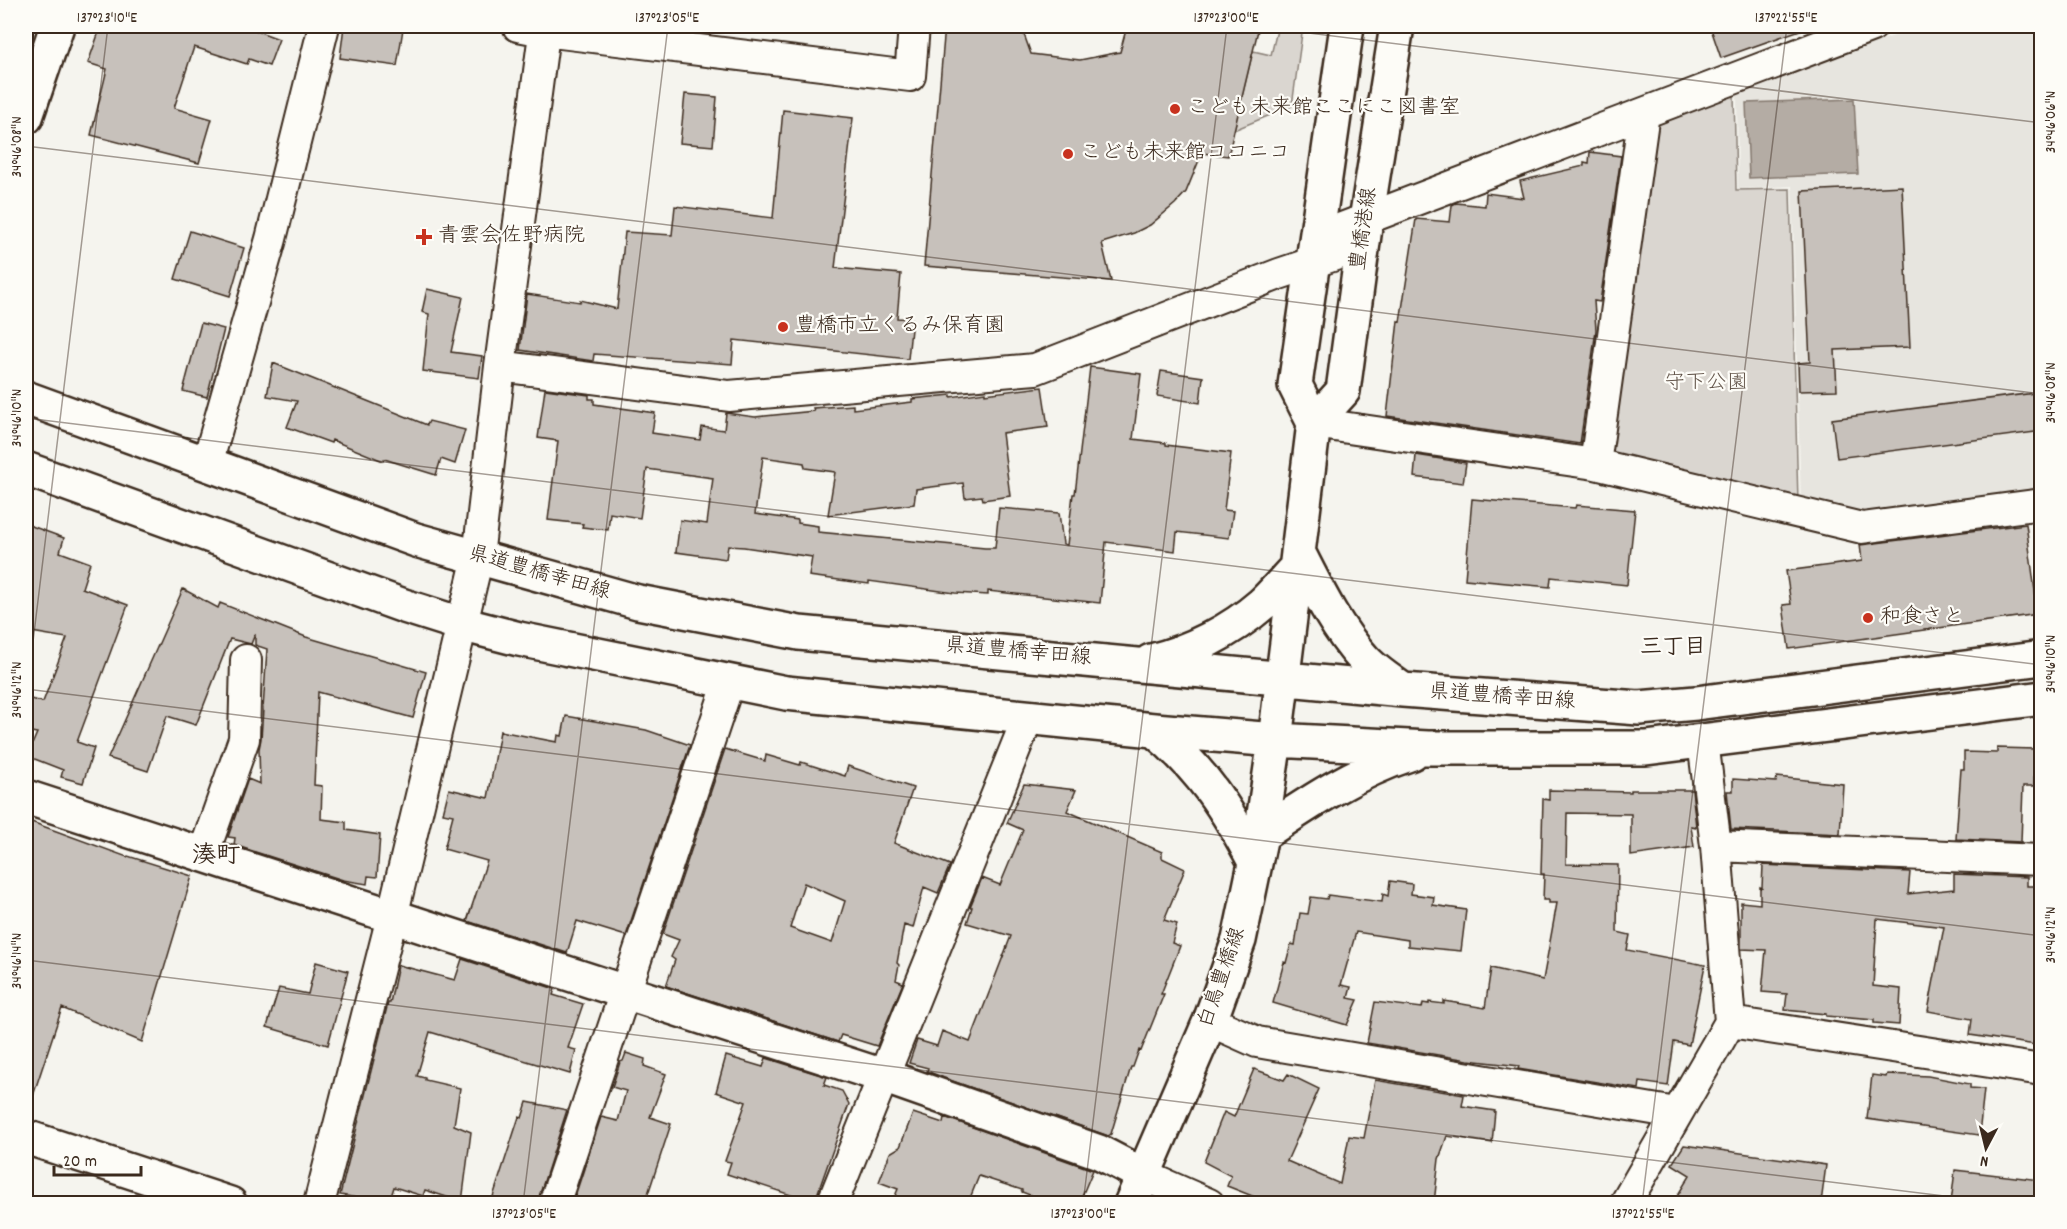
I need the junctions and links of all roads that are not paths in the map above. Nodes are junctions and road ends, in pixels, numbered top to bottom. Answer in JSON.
{"nodes":[{"id":1,"x":57,"y":26,"type":"edge"},
{"id":2,"x":324,"y":26,"type":"edge"},
{"id":3,"x":914,"y":26,"type":"edge"},
{"id":4,"x":1347,"y":26,"type":"edge"},
{"id":5,"x":1397,"y":26,"type":"edge"},
{"id":6,"x":1872,"y":26,"type":"edge"},
{"id":7,"x":536,"y":27,"type":"edge"},
{"id":8,"x":1644,"y":113,"type":"junction"},
{"id":9,"x":26,"y":117,"type":"edge"},
{"id":10,"x":1364,"y":233,"type":"junction"},
{"id":11,"x":1314,"y":250,"type":"junction"},
{"id":12,"x":500,"y":366,"type":"junction"},
{"id":13,"x":26,"y":398,"type":"edge"},
{"id":14,"x":1314,"y":423,"type":"junction"},
{"id":15,"x":207,"y":464,"type":"junction"},
{"id":16,"x":1595,"y":464,"type":"junction"},
{"id":17,"x":26,"y":469,"type":"edge"},
{"id":18,"x":2042,"y":504,"type":"edge"},
{"id":19,"x":478,"y":557,"type":"junction"},
{"id":20,"x":1298,"y":559,"type":"junction"},
{"id":21,"x":461,"y":624,"type":"junction"},
{"id":22,"x":2042,"y":658,"type":"edge"},
{"id":23,"x":246,"y":660,"type":"dead end"},
{"id":24,"x":1137,"y":664,"type":"junction"},
{"id":25,"x":1283,"y":679,"type":"junction"},
{"id":26,"x":729,"y":682,"type":"junction"},
{"id":27,"x":1403,"y":690,"type":"junction"},
{"id":28,"x":2042,"y":698,"type":"edge"},
{"id":29,"x":1028,"y":717,"type":"junction"},
{"id":30,"x":1155,"y":730,"type":"junction"},
{"id":31,"x":1275,"y":740,"type":"junction"},
{"id":32,"x":1703,"y":741,"type":"junction"},
{"id":33,"x":1428,"y":748,"type":"junction"},
{"id":34,"x":26,"y":797,"type":"edge"},
{"id":35,"x":1716,"y":846,"type":"junction"},
{"id":36,"x":1258,"y":849,"type":"junction"},
{"id":37,"x":203,"y":855,"type":"junction"},
{"id":38,"x":2042,"y":860,"type":"edge"},
{"id":39,"x":392,"y":917,"type":"junction"},
{"id":40,"x":625,"y":992,"type":"junction"},
{"id":41,"x":1210,"y":1021,"type":"junction"},
{"id":42,"x":1730,"y":1022,"type":"junction"},
{"id":43,"x":2042,"y":1070,"type":"edge"},
{"id":44,"x":883,"y":1076,"type":"junction"},
{"id":45,"x":1676,"y":1113,"type":"junction"},
{"id":46,"x":26,"y":1137,"type":"edge"},
{"id":47,"x":1137,"y":1189,"type":"edge"},
{"id":48,"x":230,"y":1203,"type":"edge"},
{"id":49,"x":319,"y":1203,"type":"edge"},
{"id":50,"x":554,"y":1203,"type":"edge"},
{"id":51,"x":832,"y":1203,"type":"edge"},
{"id":52,"x":1209,"y":1203,"type":"edge"},
{"id":53,"x":1625,"y":1203,"type":"edge"}],
"edges":[{"from":1,"to":9,"type":"main road"},
{"from":2,"to":15,"type":"street"},
{"from":3,"to":7,"type":"street"},
{"from":4,"to":11,"type":"main road"},
{"from":5,"to":10,"type":"main road","name":"豊橋港線"},
{"from":6,"to":8,"type":"street"},
{"from":7,"to":12,"type":"street"},
{"from":8,"to":10,"type":"street"},
{"from":8,"to":16,"type":"street"},
{"from":10,"to":11,"type":"street"},
{"from":10,"to":14,"type":"main road","name":"豊橋港線"},
{"from":11,"to":12,"type":"street"},
{"from":11,"to":14,"type":"main road"},
{"from":12,"to":19,"type":"street"},
{"from":13,"to":15,"type":"main road","name":"県道豊橋幸田線"},
{"from":14,"to":16,"type":"street"},
{"from":14,"to":20,"type":"main road"},
{"from":15,"to":19,"type":"main road","name":"県道豊橋幸田線"},
{"from":16,"to":18,"type":"street"},
{"from":17,"to":21,"type":"main road"},
{"from":19,"to":21,"type":"street"},
{"from":19,"to":24,"type":"main road","name":"県道豊橋幸田線"},
{"from":20,"to":24,"type":"main road"},
{"from":20,"to":25,"type":"main road"},
{"from":20,"to":27,"type":"main road"},
{"from":21,"to":26,"type":"main road"},
{"from":21,"to":39,"type":"street"},
{"from":22,"to":27,"type":"main road","name":"県道豊橋幸田線"},
{"from":23,"to":37,"type":"street"},
{"from":24,"to":25,"type":"main road","name":"県道豊橋幸田線"},
{"from":25,"to":27,"type":"main road","name":"県道豊橋幸田線"},
{"from":25,"to":31,"type":"main road"},
{"from":26,"to":29,"type":"main road"},
{"from":26,"to":40,"type":"street"},
{"from":28,"to":32,"type":"main road"},
{"from":29,"to":30,"type":"main road"},
{"from":29,"to":44,"type":"street"},
{"from":30,"to":31,"type":"main road"},
{"from":30,"to":36,"type":"main road"},
{"from":31,"to":33,"type":"main road"},
{"from":31,"to":36,"type":"main road","name":"白鳥豊橋線"},
{"from":32,"to":33,"type":"main road"},
{"from":32,"to":35,"type":"street"},
{"from":33,"to":36,"type":"main road"},
{"from":34,"to":37,"type":"main road"},
{"from":35,"to":38,"type":"street"},
{"from":35,"to":42,"type":"street"},
{"from":36,"to":41,"type":"main road","name":"白鳥豊橋線"},
{"from":37,"to":39,"type":"main road"},
{"from":39,"to":40,"type":"main road"},
{"from":39,"to":49,"type":"street"},
{"from":40,"to":44,"type":"main road"},
{"from":40,"to":50,"type":"street"},
{"from":41,"to":45,"type":"street"},
{"from":41,"to":47,"type":"main road","name":"白鳥豊橋線"},
{"from":42,"to":43,"type":"street"},
{"from":42,"to":45,"type":"street"},
{"from":44,"to":47,"type":"main road"},
{"from":44,"to":51,"type":"street"},
{"from":45,"to":53,"type":"street"},
{"from":46,"to":48,"type":"main road"},
{"from":47,"to":52,"type":"street"}]}
